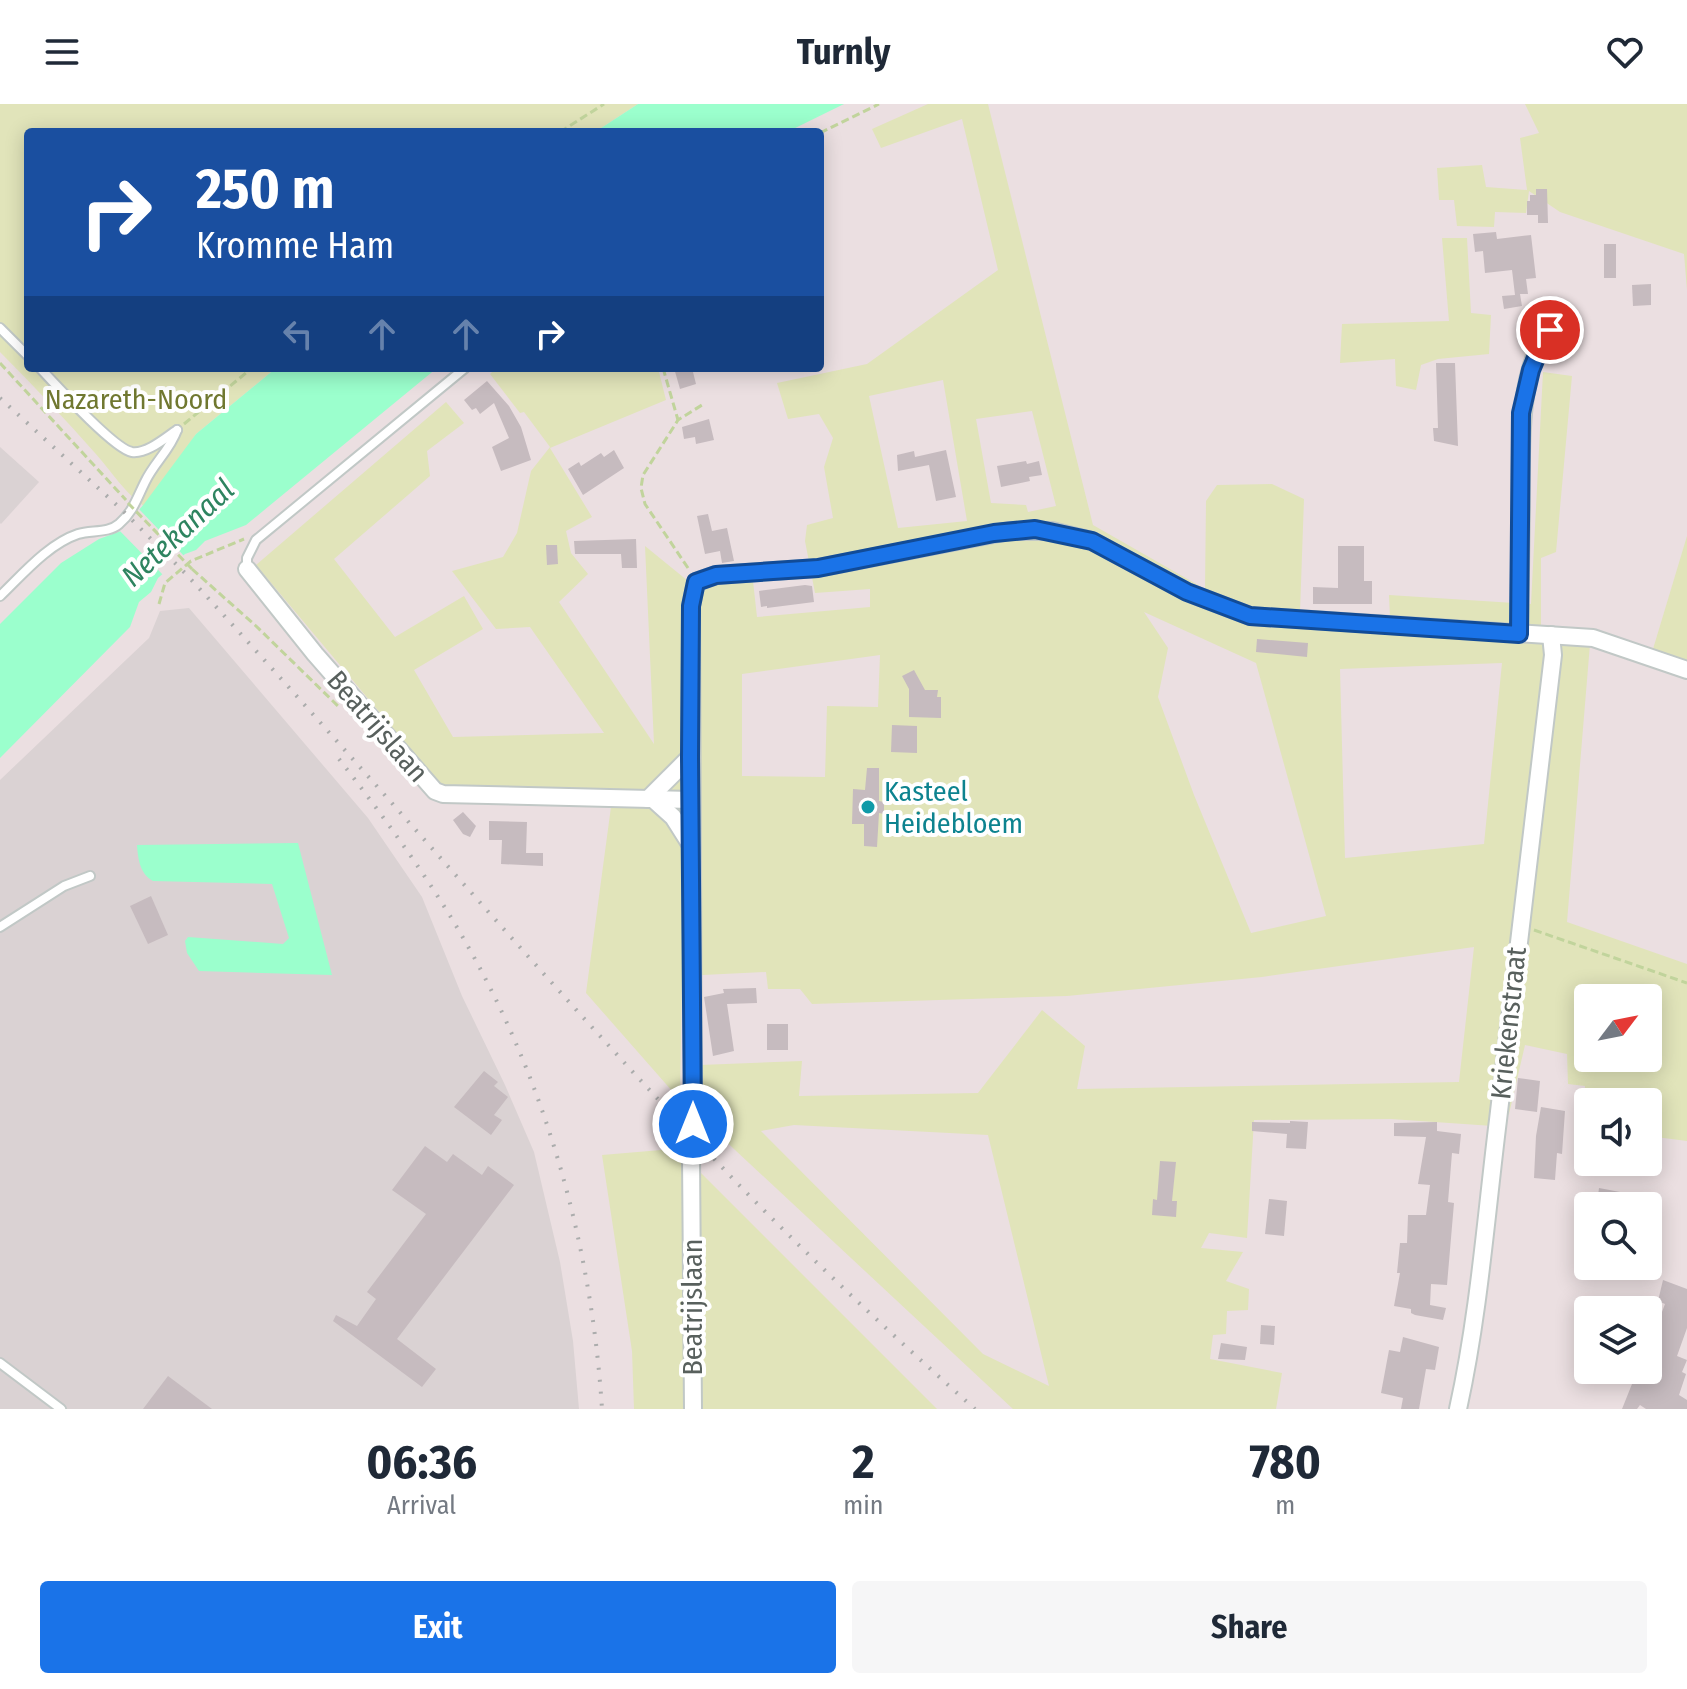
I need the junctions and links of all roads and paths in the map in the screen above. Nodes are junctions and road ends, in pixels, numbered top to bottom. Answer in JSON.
{"nodes":[{"id":1,"x":604,"y":104,"type":"edge"},
{"id":2,"x":879,"y":104,"type":"edge"},
{"id":3,"x":566,"y":128,"type":"edge"},
{"id":4,"x":824,"y":131,"type":"edge"},
{"id":5,"x":0,"y":328,"type":"edge"},
{"id":6,"x":1550,"y":330,"type":"dead end"},
{"id":7,"x":24,"y":352,"type":"edge"},
{"id":8,"x":0,"y":363,"type":"edge"},
{"id":9,"x":44,"y":372,"type":"edge"},
{"id":10,"x":247,"y":372,"type":"edge"},
{"id":11,"x":460,"y":372,"type":"edge"},
{"id":12,"x":664,"y":372,"type":"edge"},
{"id":13,"x":702,"y":405,"type":"dead end"},
{"id":14,"x":678,"y":420,"type":"junction"},
{"id":15,"x":177,"y":430,"type":"junction"},
{"id":16,"x":256,"y":540,"type":"junction"},
{"id":17,"x":247,"y":569,"type":"joint"},
{"id":18,"x":696,"y":582,"type":"junction"},
{"id":19,"x":0,"y":596,"type":"edge"},
{"id":20,"x":159,"y":604,"type":"dead end"},
{"id":21,"x":1519,"y":634,"type":"junction"},
{"id":22,"x":1551,"y":635,"type":"junction"},
{"id":23,"x":1687,"y":670,"type":"edge"},
{"id":24,"x":345,"y":713,"type":"dead end"},
{"id":25,"x":690,"y":757,"type":"junction"},
{"id":26,"x":650,"y":799,"type":"junction"},
{"id":27,"x":691,"y":800,"type":"junction"},
{"id":28,"x":692,"y":847,"type":"junction"},
{"id":29,"x":90,"y":876,"type":"dead end"},
{"id":30,"x":1519,"y":924,"type":"junction"},
{"id":31,"x":0,"y":927,"type":"edge"},
{"id":32,"x":1687,"y":983,"type":"edge"},
{"id":33,"x":693,"y":1124,"type":"tunnel mouth"},
{"id":34,"x":691,"y":1157,"type":"tunnel mouth"},
{"id":35,"x":0,"y":1363,"type":"edge"},
{"id":36,"x":61,"y":1409,"type":"edge"},
{"id":37,"x":693,"y":1409,"type":"edge"},
{"id":38,"x":1458,"y":1409,"type":"edge"}],
"edges":[{"from":1,"to":3,"type":"path"},
{"from":2,"to":4,"type":"path"},
{"from":5,"to":7,"type":"lane"},
{"from":6,"to":21,"type":"street"},
{"from":8,"to":24,"type":"path","bridge":true},
{"from":9,"to":15,"type":"lane"},
{"from":10,"to":15,"type":"path"},
{"from":11,"to":16,"type":"lane"},
{"from":12,"to":14,"type":"path"},
{"from":13,"to":14,"type":"path"},
{"from":14,"to":18,"type":"path"},
{"from":15,"to":19,"type":"lane"},
{"from":16,"to":17,"type":"lane"},
{"from":16,"to":20,"type":"path"},
{"from":17,"to":26,"type":"street","name":"Beatrijslaan"},
{"from":18,"to":21,"type":"street"},
{"from":18,"to":25,"type":"street"},
{"from":21,"to":22,"type":"street"},
{"from":22,"to":23,"type":"street"},
{"from":22,"to":30,"type":"street","name":"Kriekenstraat"},
{"from":25,"to":26,"type":"street"},
{"from":25,"to":27,"type":"street"},
{"from":26,"to":27,"type":"street","name":"Beatrijslaan"},
{"from":26,"to":28,"type":"street"},
{"from":27,"to":28,"type":"street"},
{"from":28,"to":33,"type":"street"},
{"from":29,"to":31,"type":"lane"},
{"from":30,"to":32,"type":"path"},
{"from":30,"to":38,"type":"street","name":"Kriekenstraat"},
{"from":34,"to":37,"type":"street","name":"Beatrijslaan"},
{"from":35,"to":36,"type":"lane"}]}
